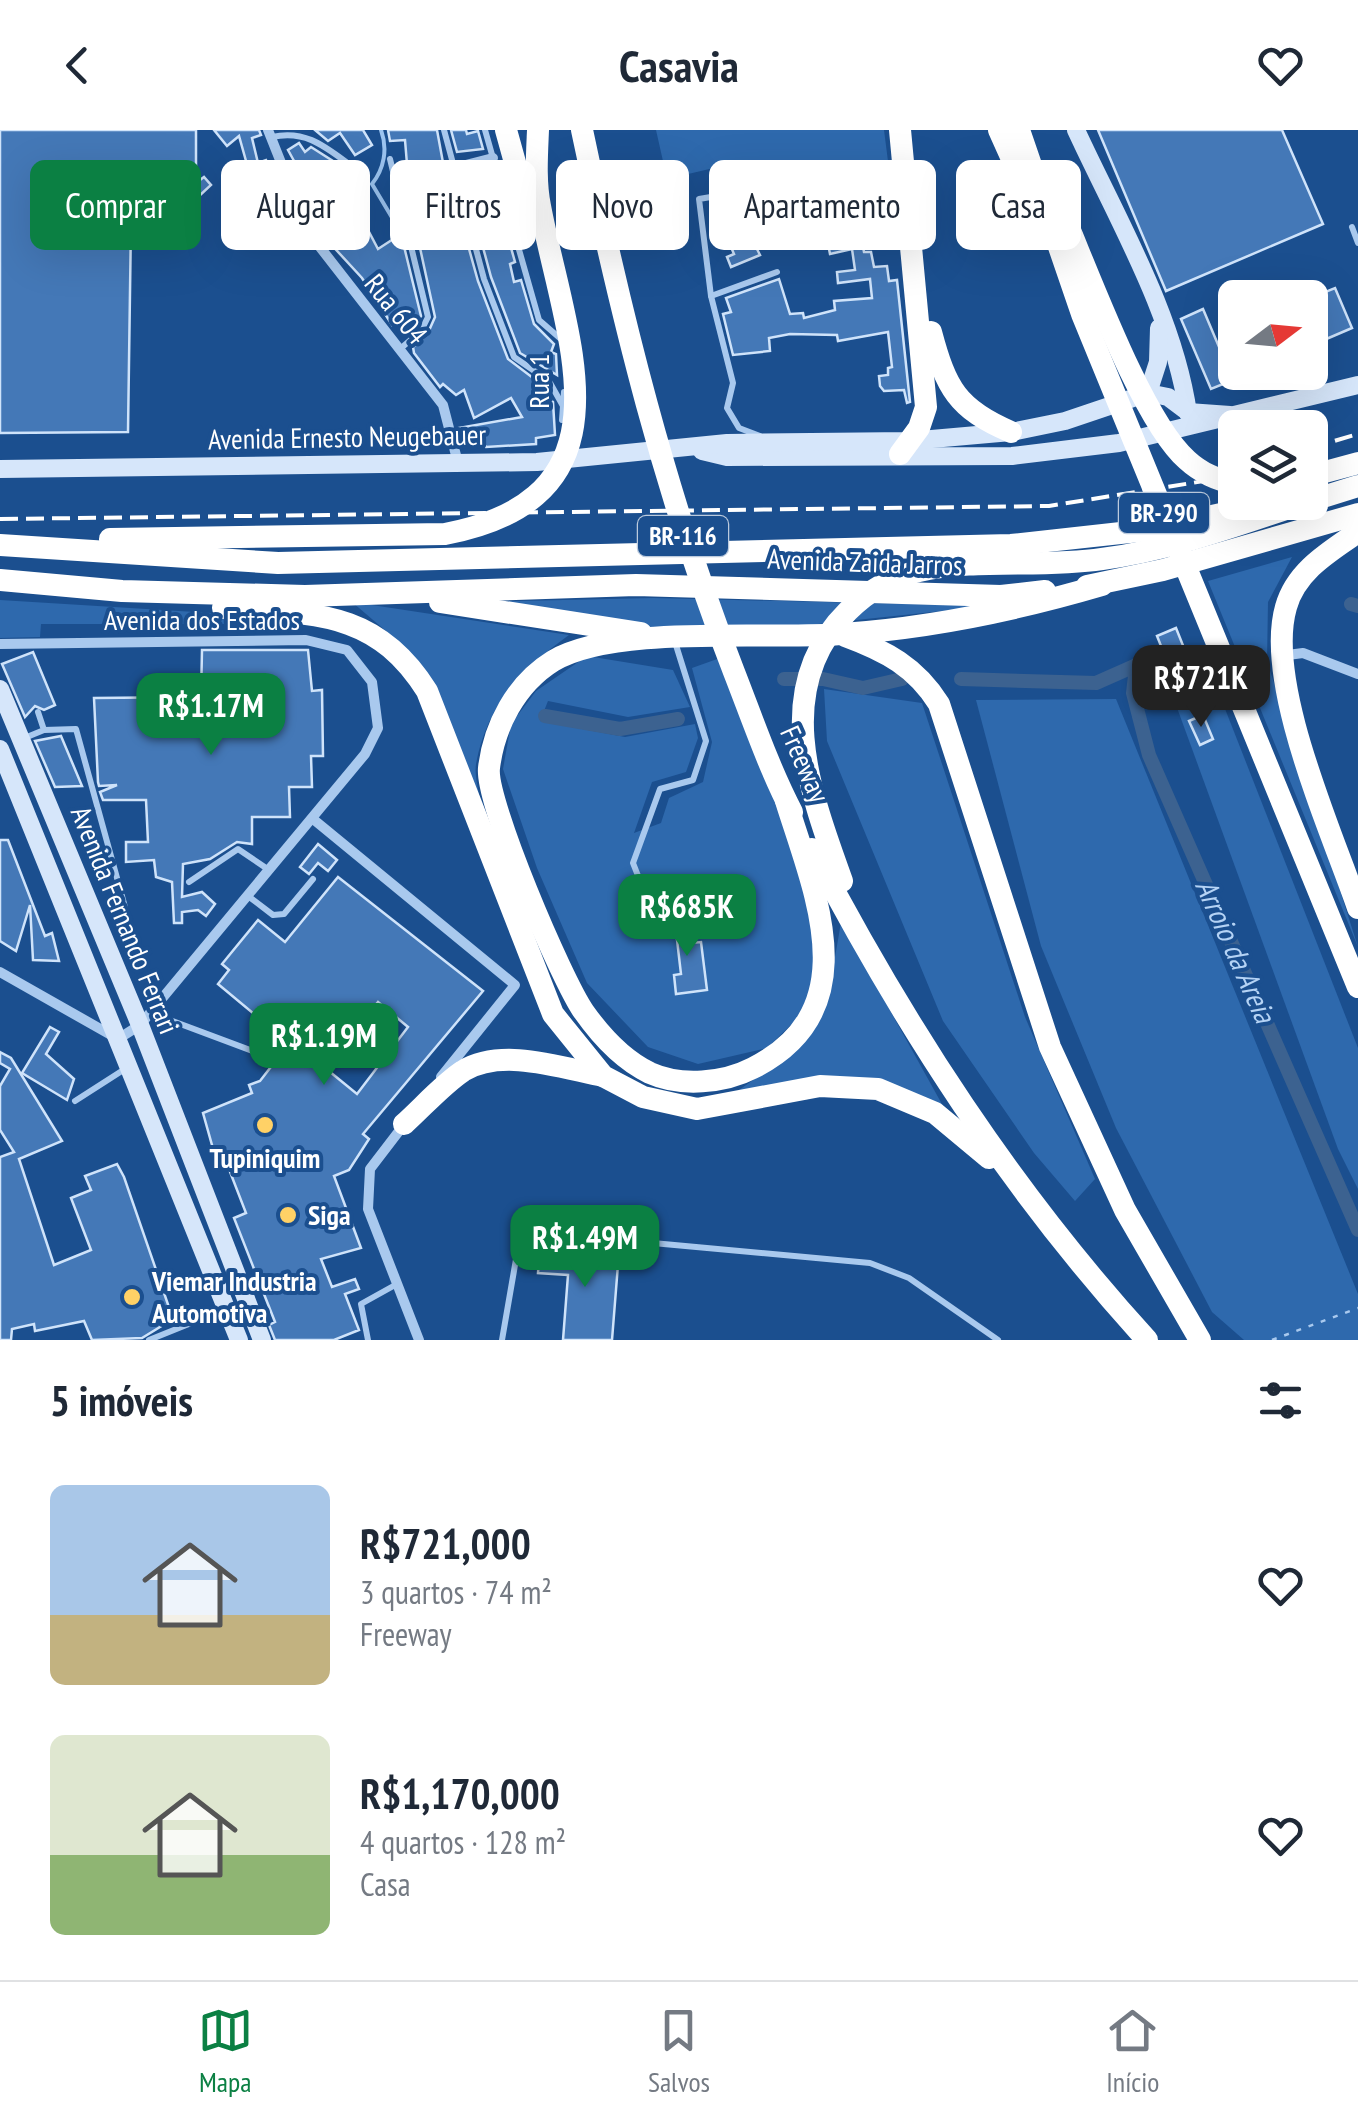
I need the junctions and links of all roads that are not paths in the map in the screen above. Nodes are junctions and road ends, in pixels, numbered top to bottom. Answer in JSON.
{"nodes":[{"id":1,"x":444,"y":130,"type":"edge"},
{"id":2,"x":484,"y":130,"type":"edge"},
{"id":3,"x":506,"y":130,"type":"edge"},
{"id":4,"x":538,"y":130,"type":"edge"},
{"id":5,"x":582,"y":130,"type":"edge"},
{"id":6,"x":596,"y":130,"type":"edge"},
{"id":7,"x":900,"y":130,"type":"edge"},
{"id":8,"x":999,"y":130,"type":"edge"},
{"id":9,"x":1018,"y":130,"type":"edge"},
{"id":10,"x":1027,"y":130,"type":"edge"},
{"id":11,"x":1076,"y":130,"type":"edge"},
{"id":12,"x":269,"y":134,"type":"edge"},
{"id":13,"x":492,"y":158,"type":"junction"},
{"id":14,"x":343,"y":160,"type":"edge"},
{"id":15,"x":452,"y":160,"type":"edge"},
{"id":16,"x":486,"y":160,"type":"edge"},
{"id":17,"x":709,"y":198,"type":"edge"},
{"id":18,"x":1352,"y":227,"type":"dead end"},
{"id":19,"x":1358,"y":243,"type":"edge"},
{"id":20,"x":411,"y":250,"type":"edge"},
{"id":21,"x":476,"y":250,"type":"edge"},
{"id":22,"x":777,"y":272,"type":"dead end"},
{"id":23,"x":918,"y":280,"type":"junction"},
{"id":24,"x":618,"y":294,"type":"junction"},
{"id":25,"x":711,"y":296,"type":"junction"},
{"id":26,"x":563,"y":301,"type":"junction"},
{"id":27,"x":1158,"y":312,"type":"junction"},
{"id":28,"x":1082,"y":314,"type":"junction"},
{"id":29,"x":1110,"y":348,"type":"junction"},
{"id":30,"x":400,"y":350,"type":"junction"},
{"id":31,"x":1358,"y":385,"type":"edge"},
{"id":32,"x":1148,"y":393,"type":"junction"},
{"id":33,"x":563,"y":407,"type":"junction"},
{"id":34,"x":1104,"y":408,"type":"junction"},
{"id":35,"x":1248,"y":410,"type":"edge"},
{"id":36,"x":1188,"y":412,"type":"junction"},
{"id":37,"x":1218,"y":413,"type":"edge"},
{"id":38,"x":1218,"y":418,"type":"edge"},
{"id":39,"x":1178,"y":430,"type":"junction"},
{"id":40,"x":1011,"y":432,"type":"junction"},
{"id":41,"x":559,"y":438,"type":"dead end"},
{"id":42,"x":776,"y":442,"type":"junction"},
{"id":43,"x":1119,"y":443,"type":"junction"},
{"id":44,"x":904,"y":448,"type":"junction"},
{"id":45,"x":695,"y":449,"type":"junction"},
{"id":46,"x":458,"y":464,"type":"junction"},
{"id":47,"x":1358,"y":464,"type":"edge"},
{"id":48,"x":0,"y":469,"type":"edge"},
{"id":49,"x":1328,"y":472,"type":"edge"},
{"id":50,"x":1218,"y":478,"type":"edge"},
{"id":51,"x":1358,"y":485,"type":"edge"},
{"id":52,"x":1328,"y":494,"type":"edge"},
{"id":53,"x":1358,"y":514,"type":"edge"},
{"id":54,"x":1218,"y":515,"type":"edge"},
{"id":55,"x":1247,"y":520,"type":"edge"},
{"id":56,"x":1358,"y":532,"type":"edge"},
{"id":57,"x":0,"y":543,"type":"edge"},
{"id":58,"x":0,"y":580,"type":"edge"},
{"id":59,"x":1102,"y":585,"type":"junction"},
{"id":60,"x":122,"y":590,"type":"junction"},
{"id":61,"x":386,"y":594,"type":"junction"},
{"id":62,"x":842,"y":634,"type":"junction"},
{"id":63,"x":674,"y":638,"type":"junction"},
{"id":64,"x":0,"y":644,"type":"edge"},
{"id":65,"x":16,"y":644,"type":"junction"},
{"id":66,"x":20,"y":656,"type":"dead end"},
{"id":67,"x":1279,"y":656,"type":"junction"},
{"id":68,"x":1358,"y":674,"type":"edge"},
{"id":69,"x":0,"y":689,"type":"edge"},
{"id":70,"x":38,"y":712,"type":"dead end"},
{"id":71,"x":44,"y":730,"type":"junction"},
{"id":72,"x":21,"y":740,"type":"junction"},
{"id":73,"x":0,"y":749,"type":"edge"},
{"id":74,"x":786,"y":801,"type":"junction"},
{"id":75,"x":313,"y":819,"type":"junction"},
{"id":76,"x":270,"y":870,"type":"junction"},
{"id":77,"x":313,"y":879,"type":"dead end"},
{"id":78,"x":189,"y":882,"type":"dead end"},
{"id":79,"x":248,"y":896,"type":"junction"},
{"id":80,"x":125,"y":906,"type":"dead end"},
{"id":81,"x":1358,"y":908,"type":"edge"},
{"id":82,"x":654,"y":919,"type":"dead end"},
{"id":83,"x":868,"y":955,"type":"junction"},
{"id":84,"x":0,"y":972,"type":"edge"},
{"id":85,"x":1358,"y":987,"type":"edge"},
{"id":86,"x":145,"y":1018,"type":"junction"},
{"id":87,"x":118,"y":1039,"type":"junction"},
{"id":88,"x":258,"y":1052,"type":"dead end"},
{"id":89,"x":129,"y":1066,"type":"junction"},
{"id":90,"x":603,"y":1076,"type":"junction"},
{"id":91,"x":75,"y":1101,"type":"dead end"},
{"id":92,"x":404,"y":1124,"type":"junction"},
{"id":93,"x":185,"y":1140,"type":"junction"},
{"id":94,"x":162,"y":1149,"type":"junction"},
{"id":95,"x":1010,"y":1176,"type":"junction"},
{"id":96,"x":397,"y":1284,"type":"junction"},
{"id":97,"x":227,"y":1309,"type":"junction"},
{"id":98,"x":149,"y":1340,"type":"edge"},
{"id":99,"x":239,"y":1340,"type":"edge"},
{"id":100,"x":262,"y":1340,"type":"edge"},
{"id":101,"x":368,"y":1340,"type":"edge"},
{"id":102,"x":418,"y":1340,"type":"edge"},
{"id":103,"x":502,"y":1340,"type":"edge"},
{"id":104,"x":998,"y":1340,"type":"edge"},
{"id":105,"x":1148,"y":1340,"type":"edge"},
{"id":106,"x":1200,"y":1340,"type":"edge"}],
"edges":[{"from":1,"to":15,"type":"lane"},
{"from":2,"to":13,"type":"lane","name":"Rua 1"},
{"from":3,"to":26,"type":"highway"},
{"from":4,"to":26,"type":"highway"},
{"from":5,"to":24,"type":"highway","name":"Freeway","number":"BR-116"},
{"from":6,"to":24,"type":"highway"},
{"from":7,"to":23,"type":"highway"},
{"from":8,"to":28,"type":"highway"},
{"from":9,"to":28,"type":"highway","number":"BR-290"},
{"from":10,"to":29,"type":"highway"},
{"from":11,"to":27,"type":"main road"},
{"from":12,"to":14,"type":"lane"},
{"from":12,"to":30,"type":"street","name":"Rua 604"},
{"from":13,"to":16,"type":"street"},
{"from":13,"to":33,"type":"lane","name":"Rua 1"},
{"from":17,"to":25,"type":"lane"},
{"from":18,"to":19,"type":"lane"},
{"from":20,"to":30,"type":"lane"},
{"from":21,"to":33,"type":"lane"},
{"from":22,"to":25,"type":"lane"},
{"from":23,"to":40,"type":"highway"},
{"from":23,"to":44,"type":"highway"},
{"from":24,"to":74,"type":"highway","name":"Freeway","number":"BR-116"},
{"from":25,"to":42,"type":"lane"},
{"from":26,"to":57,"type":"highway"},
{"from":27,"to":32,"type":"main road"},
{"from":27,"to":36,"type":"main road"},
{"from":28,"to":29,"type":"highway","number":"BR-290"},
{"from":29,"to":50,"type":"highway"},
{"from":29,"to":85,"type":"highway","number":"BR-290"},
{"from":30,"to":46,"type":"street","name":"Rua 604"},
{"from":31,"to":35,"type":"main road","name":"Avenida Ernesto Neugebauer"},
{"from":32,"to":34,"type":"main road","name":"Avenida Ernesto Neugebauer"},
{"from":32,"to":36,"type":"main road","name":"Avenida Ernesto Neugebauer"},
{"from":33,"to":41,"type":"lane","name":"Rua 1"},
{"from":34,"to":40,"type":"main road","name":"Avenida Ernesto Neugebauer"},
{"from":34,"to":43,"type":"main road"},
{"from":36,"to":37,"type":"main road","name":"Avenida Ernesto Neugebauer"},
{"from":36,"to":39,"type":"main road"},
{"from":38,"to":39,"type":"main road","name":"Avenida Ernesto Neugebauer"},
{"from":39,"to":43,"type":"main road","name":"Avenida Ernesto Neugebauer"},
{"from":40,"to":44,"type":"main road","name":"Avenida Ernesto Neugebauer"},
{"from":42,"to":44,"type":"main road","name":"Avenida Ernesto Neugebauer"},
{"from":42,"to":45,"type":"main road","name":"Avenida Ernesto Neugebauer"},
{"from":43,"to":44,"type":"main road","name":"Avenida Ernesto Neugebauer"},
{"from":44,"to":45,"type":"main road","name":"Avenida Ernesto Neugebauer"},
{"from":45,"to":46,"type":"main road","name":"Avenida Ernesto Neugebauer"},
{"from":46,"to":48,"type":"main road","name":"Avenida Ernesto Neugebauer"},
{"from":47,"to":49,"type":"highway"},
{"from":51,"to":52,"type":"highway"},
{"from":53,"to":59,"type":"highway","name":"Avenida Zaida Jarros","number":"BR-116"},
{"from":54,"to":57,"type":"highway","name":"Avenida Zaida Jarros"},
{"from":55,"to":83,"type":"highway"},
{"from":56,"to":67,"type":"highway"},
{"from":58,"to":60,"type":"highway","name":"Avenida Zaida Jarros"},
{"from":59,"to":61,"type":"highway","name":"Avenida Zaida Jarros"},
{"from":59,"to":62,"type":"highway","number":"BR-116"},
{"from":60,"to":61,"type":"highway","name":"Avenida Zaida Jarros"},
{"from":60,"to":90,"type":"highway"},
{"from":61,"to":63,"type":"highway"},
{"from":62,"to":63,"type":"highway","number":"BR-116"},
{"from":62,"to":106,"type":"highway"},
{"from":63,"to":74,"type":"highway","number":"BR-116"},
{"from":63,"to":82,"type":"lane"},
{"from":64,"to":65,"type":"street","name":"Avenida dos Estados"},
{"from":65,"to":66,"type":"lane"},
{"from":65,"to":75,"type":"street","name":"Avenida dos Estados"},
{"from":67,"to":68,"type":"street"},
{"from":67,"to":81,"type":"highway"},
{"from":69,"to":72,"type":"main road","name":"Avenida Fernando Ferrari"},
{"from":70,"to":71,"type":"lane"},
{"from":71,"to":72,"type":"lane"},
{"from":71,"to":80,"type":"lane"},
{"from":72,"to":86,"type":"main road","name":"Avenida Fernando Ferrari"},
{"from":73,"to":87,"type":"main road","name":"Avenida Fernando Ferrari"},
{"from":74,"to":83,"type":"highway","name":"Freeway"},
{"from":75,"to":76,"type":"street"},
{"from":75,"to":92,"type":"street"},
{"from":76,"to":78,"type":"lane"},
{"from":76,"to":79,"type":"street"},
{"from":77,"to":79,"type":"lane"},
{"from":79,"to":86,"type":"street"},
{"from":83,"to":95,"type":"highway","name":"Freeway"},
{"from":84,"to":87,"type":"street"},
{"from":86,"to":87,"type":"street"},
{"from":86,"to":88,"type":"lane"},
{"from":86,"to":93,"type":"main road","name":"Avenida Fernando Ferrari"},
{"from":87,"to":89,"type":"main road","name":"Avenida Fernando Ferrari"},
{"from":89,"to":91,"type":"lane"},
{"from":89,"to":94,"type":"main road","name":"Avenida Fernando Ferrari"},
{"from":90,"to":92,"type":"highway"},
{"from":90,"to":95,"type":"highway"},
{"from":92,"to":96,"type":"street"},
{"from":93,"to":94,"type":"main road"},
{"from":93,"to":100,"type":"main road","name":"Avenida Fernando Ferrari"},
{"from":94,"to":97,"type":"main road","name":"Avenida Fernando Ferrari"},
{"from":95,"to":105,"type":"highway","name":"Freeway"},
{"from":96,"to":101,"type":"lane"},
{"from":96,"to":102,"type":"street"},
{"from":97,"to":98,"type":"lane"},
{"from":97,"to":99,"type":"main road","name":"Avenida Fernando Ferrari"},
{"from":103,"to":104,"type":"lane"}]}
